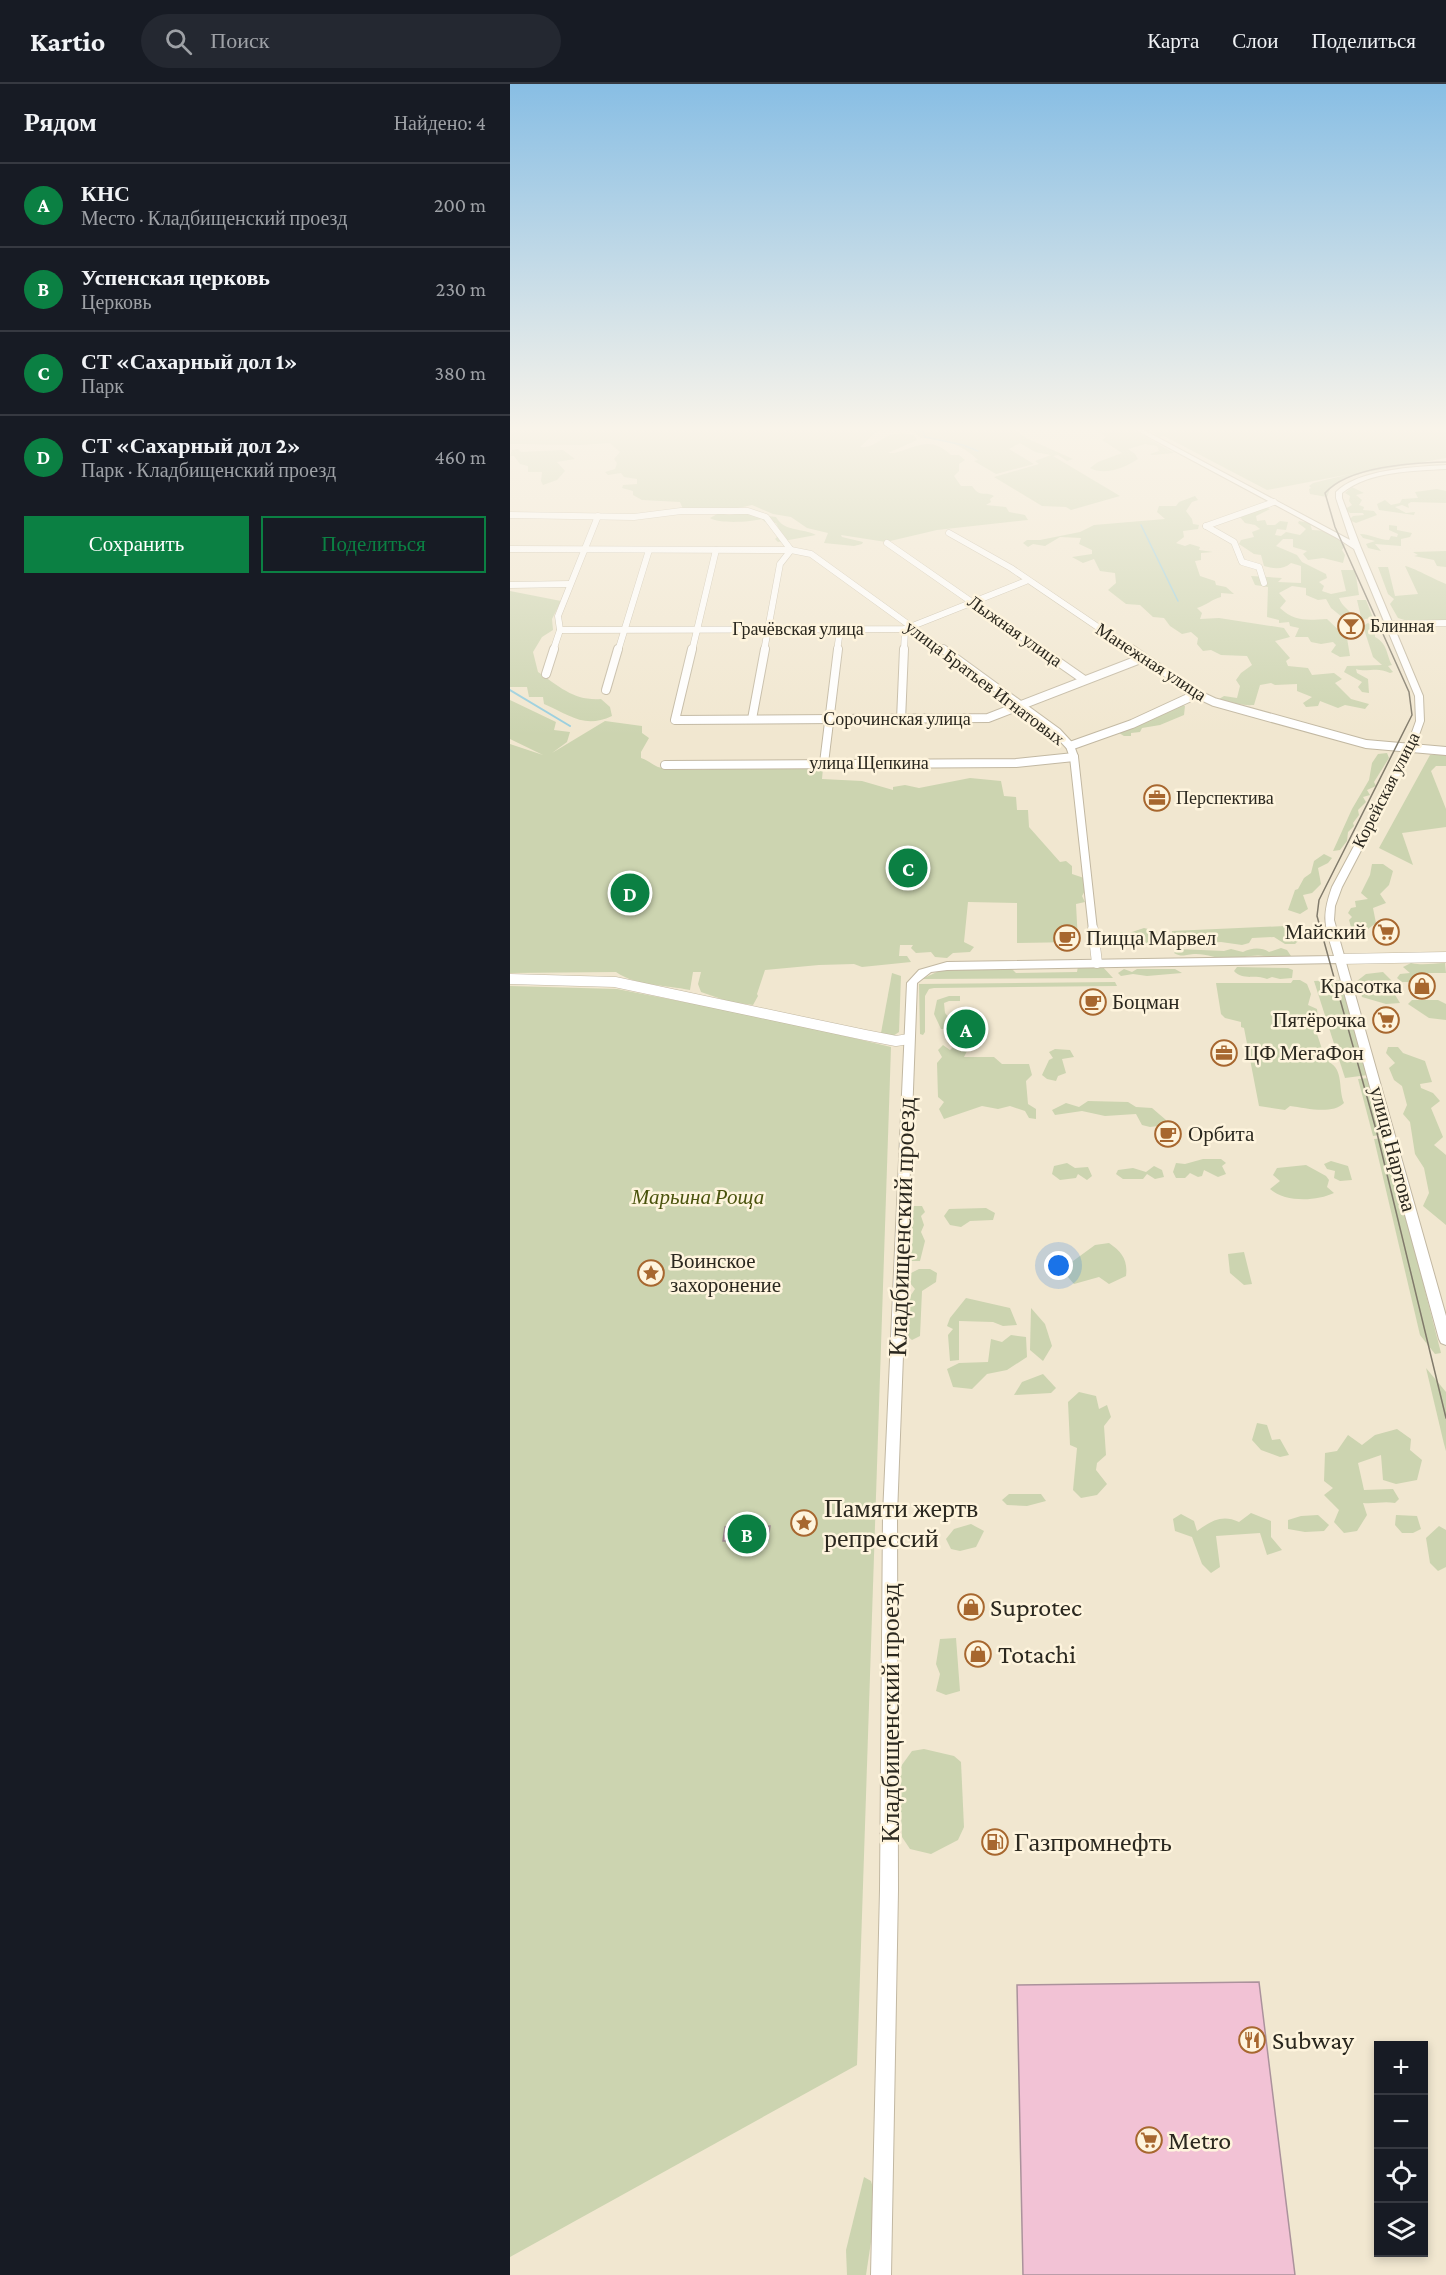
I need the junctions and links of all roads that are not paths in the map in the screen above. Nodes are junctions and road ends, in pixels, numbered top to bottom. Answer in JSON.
{"nodes":[{"id":1,"x":592,"y":530,"type":"edge"},
{"id":2,"x":776,"y":530,"type":"edge"},
{"id":3,"x":1213,"y":530,"type":"edge"},
{"id":4,"x":1350,"y":530,"type":"joint"},
{"id":5,"x":1331,"y":531,"type":"joint"},
{"id":6,"x":949,"y":533,"type":"dead end"},
{"id":7,"x":887,"y":543,"type":"dead end"},
{"id":8,"x":1357,"y":548,"type":"junction"},
{"id":9,"x":510,"y":549,"type":"edge"},
{"id":10,"x":583,"y":549,"type":"junction"},
{"id":11,"x":649,"y":550,"type":"junction"},
{"id":12,"x":716,"y":550,"type":"junction"},
{"id":13,"x":791,"y":550,"type":"junction"},
{"id":14,"x":1026,"y":581,"type":"junction"},
{"id":15,"x":1264,"y":583,"type":"dead end"},
{"id":16,"x":570,"y":584,"type":"junction"},
{"id":17,"x":510,"y":585,"type":"edge"},
{"id":18,"x":972,"y":601,"type":"junction"},
{"id":19,"x":1446,"y":623,"type":"edge"},
{"id":20,"x":1389,"y":624,"type":"junction"},
{"id":21,"x":908,"y":628,"type":"junction"},
{"id":22,"x":625,"y":629,"type":"junction"},
{"id":23,"x":695,"y":629,"type":"junction"},
{"id":24,"x":766,"y":629,"type":"junction"},
{"id":25,"x":560,"y":630,"type":"junction"},
{"id":26,"x":840,"y":630,"type":"junction"},
{"id":27,"x":1143,"y":658,"type":"junction"},
{"id":28,"x":546,"y":674,"type":"dead end"},
{"id":29,"x":1083,"y":679,"type":"junction"},
{"id":30,"x":606,"y":690,"type":"dead end"},
{"id":31,"x":1197,"y":694,"type":"junction"},
{"id":32,"x":1020,"y":706,"type":"junction"},
{"id":33,"x":752,"y":719,"type":"junction"},
{"id":34,"x":829,"y":719,"type":"junction"},
{"id":35,"x":901,"y":720,"type":"junction"},
{"id":36,"x":1070,"y":746,"type":"junction"},
{"id":37,"x":1410,"y":748,"type":"junction"},
{"id":38,"x":1446,"y":751,"type":"edge"},
{"id":39,"x":1074,"y":757,"type":"junction"},
{"id":40,"x":824,"y":763,"type":"junction"},
{"id":41,"x":665,"y":765,"type":"dead end"},
{"id":42,"x":1446,"y":957,"type":"edge"},
{"id":43,"x":1340,"y":959,"type":"junction"},
{"id":44,"x":1096,"y":963,"type":"junction"},
{"id":45,"x":510,"y":979,"type":"edge"},
{"id":46,"x":909,"y":1039,"type":"junction"},
{"id":47,"x":1446,"y":1339,"type":"edge"},
{"id":48,"x":881,"y":2275,"type":"edge"}],
"edges":[{"from":1,"to":10,"type":"street"},
{"from":2,"to":13,"type":"street"},
{"from":3,"to":15,"type":"street"},
{"from":4,"to":5,"type":"street"},
{"from":4,"to":8,"type":"street","name":"Корейская улица"},
{"from":5,"to":8,"type":"street"},
{"from":6,"to":14,"type":"street","name":"Манежная улица"},
{"from":7,"to":18,"type":"street","name":"Лыжная улица"},
{"from":8,"to":20,"type":"street","name":"Корейская улица"},
{"from":9,"to":10,"type":"street"},
{"from":10,"to":11,"type":"street"},
{"from":10,"to":16,"type":"street"},
{"from":11,"to":12,"type":"street"},
{"from":11,"to":22,"type":"street"},
{"from":12,"to":13,"type":"street"},
{"from":12,"to":23,"type":"street"},
{"from":13,"to":21,"type":"street","name":"улица Братьев Игнатовых"},
{"from":13,"to":24,"type":"street"},
{"from":14,"to":18,"type":"street","name":"Грачёвская улица"},
{"from":14,"to":27,"type":"street","name":"Манежная улица"},
{"from":16,"to":17,"type":"street"},
{"from":16,"to":25,"type":"street"},
{"from":18,"to":21,"type":"street","name":"Грачёвская улица"},
{"from":18,"to":29,"type":"street","name":"Лыжная улица"},
{"from":19,"to":20,"type":"street"},
{"from":20,"to":37,"type":"street","name":"Корейская улица"},
{"from":21,"to":26,"type":"street","name":"Грачёвская улица"},
{"from":21,"to":32,"type":"street","name":"улица Братьев Игнатовых"},
{"from":21,"to":35,"type":"street"},
{"from":22,"to":23,"type":"street","name":"Грачёвская улица"},
{"from":22,"to":25,"type":"street","name":"Грачёвская улица"},
{"from":22,"to":30,"type":"street"},
{"from":23,"to":24,"type":"street","name":"Грачёвская улица"},
{"from":23,"to":33,"type":"street","name":"Сорочинская улица"},
{"from":24,"to":26,"type":"street","name":"Грачёвская улица"},
{"from":24,"to":33,"type":"street"},
{"from":25,"to":28,"type":"street"},
{"from":26,"to":34,"type":"street"},
{"from":27,"to":29,"type":"street","name":"Сорочинская улица"},
{"from":27,"to":31,"type":"street","name":"Манежная улица"},
{"from":29,"to":32,"type":"street","name":"Сорочинская улица"},
{"from":31,"to":36,"type":"street"},
{"from":31,"to":37,"type":"street","name":"Манежная улица"},
{"from":32,"to":35,"type":"street","name":"Сорочинская улица"},
{"from":32,"to":36,"type":"street","name":"улица Братьев Игнатовых"},
{"from":33,"to":34,"type":"street","name":"Сорочинская улица"},
{"from":34,"to":35,"type":"street","name":"Сорочинская улица"},
{"from":34,"to":40,"type":"street"},
{"from":36,"to":39,"type":"street","name":"улица Братьев Игнатовых"},
{"from":37,"to":38,"type":"street","name":"Манежная улица"},
{"from":37,"to":43,"type":"street","name":"Корейская улица"},
{"from":39,"to":40,"type":"street","name":"улица Щепкина"},
{"from":39,"to":44,"type":"street","name":"улица Братьев Игнатовых"},
{"from":40,"to":41,"type":"street","name":"улица Щепкина"},
{"from":42,"to":43,"type":"street"},
{"from":43,"to":44,"type":"street"},
{"from":43,"to":47,"type":"street","name":"улица Нартова"},
{"from":44,"to":46,"type":"street","name":"Кладбищенский проезд"},
{"from":45,"to":46,"type":"street"},
{"from":46,"to":48,"type":"street","name":"Кладбищенский проезд"}]}
